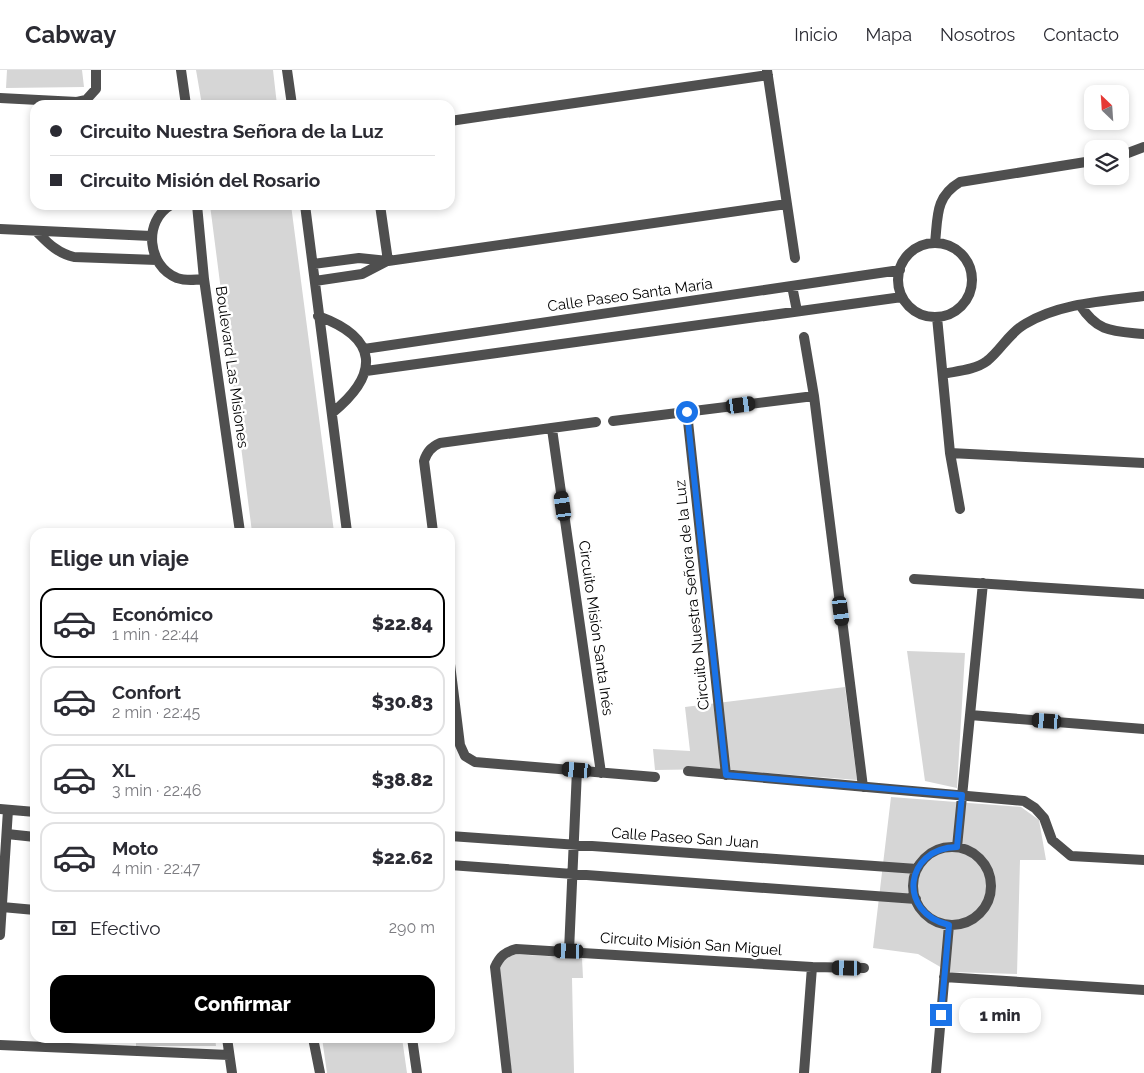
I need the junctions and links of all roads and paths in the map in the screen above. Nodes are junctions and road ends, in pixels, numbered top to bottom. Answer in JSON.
{"nodes":[{"id":1,"x":96,"y":70,"type":"edge"},
{"id":2,"x":181,"y":70,"type":"edge"},
{"id":3,"x":287,"y":70,"type":"edge"},
{"id":4,"x":768,"y":72,"type":"edge"},
{"id":5,"x":0,"y":98,"type":"edge"},
{"id":6,"x":38,"y":100,"type":"edge"},
{"id":7,"x":86,"y":100,"type":"edge"},
{"id":8,"x":185,"y":100,"type":"edge"},
{"id":9,"x":291,"y":100,"type":"edge"},
{"id":10,"x":455,"y":119,"type":"edge"},
{"id":11,"x":1144,"y":147,"type":"edge"},
{"id":12,"x":1129,"y":153,"type":"edge"},
{"id":13,"x":1084,"y":162,"type":"edge"},
{"id":14,"x":787,"y":204,"type":"junction"},
{"id":15,"x":166,"y":210,"type":"edge"},
{"id":16,"x":197,"y":210,"type":"edge"},
{"id":17,"x":306,"y":210,"type":"edge"},
{"id":18,"x":381,"y":210,"type":"edge"},
{"id":19,"x":0,"y":229,"type":"edge"},
{"id":20,"x":36,"y":231,"type":"junction"},
{"id":21,"x":151,"y":236,"type":"junction"},
{"id":22,"x":935,"y":243,"type":"junction"},
{"id":23,"x":796,"y":258,"type":"dead end"},
{"id":24,"x":157,"y":260,"type":"junction"},
{"id":25,"x":388,"y":261,"type":"junction"},
{"id":26,"x":313,"y":264,"type":"junction"},
{"id":27,"x":900,"y":270,"type":"junction"},
{"id":28,"x":204,"y":279,"type":"junction"},
{"id":29,"x":315,"y":281,"type":"junction"},
{"id":30,"x":792,"y":286,"type":"junction"},
{"id":31,"x":1144,"y":296,"type":"edge"},
{"id":32,"x":902,"y":297,"type":"junction"},
{"id":33,"x":1080,"y":305,"type":"junction"},
{"id":34,"x":797,"y":311,"type":"junction"},
{"id":35,"x":318,"y":316,"type":"junction"},
{"id":36,"x":937,"y":317,"type":"junction"},
{"id":37,"x":1144,"y":334,"type":"edge"},
{"id":38,"x":804,"y":338,"type":"dead end"},
{"id":39,"x":364,"y":349,"type":"junction"},
{"id":40,"x":366,"y":371,"type":"junction"},
{"id":41,"x":943,"y":374,"type":"junction"},
{"id":42,"x":814,"y":396,"type":"junction"},
{"id":43,"x":687,"y":412,"type":"junction"},
{"id":44,"x":332,"y":413,"type":"junction"},
{"id":45,"x":613,"y":421,"type":"dead end"},
{"id":46,"x":596,"y":422,"type":"dead end"},
{"id":47,"x":552,"y":429,"type":"junction"},
{"id":48,"x":950,"y":453,"type":"junction"},
{"id":49,"x":1144,"y":463,"type":"edge"},
{"id":50,"x":960,"y":509,"type":"dead end"},
{"id":51,"x":239,"y":528,"type":"edge"},
{"id":52,"x":346,"y":528,"type":"edge"},
{"id":53,"x":432,"y":528,"type":"edge"},
{"id":54,"x":914,"y":579,"type":"dead end"},
{"id":55,"x":983,"y":584,"type":"junction"},
{"id":56,"x":1144,"y":594,"type":"edge"},
{"id":57,"x":455,"y":704,"type":"edge"},
{"id":58,"x":970,"y":715,"type":"junction"},
{"id":59,"x":1144,"y":729,"type":"edge"},
{"id":60,"x":577,"y":770,"type":"junction"},
{"id":61,"x":688,"y":771,"type":"dead end"},
{"id":62,"x":601,"y":773,"type":"junction"},
{"id":63,"x":726,"y":775,"type":"junction"},
{"id":64,"x":655,"y":777,"type":"dead end"},
{"id":65,"x":863,"y":787,"type":"junction"},
{"id":66,"x":962,"y":795,"type":"junction"},
{"id":67,"x":4,"y":809,"type":"edge"},
{"id":68,"x":30,"y":812,"type":"edge"},
{"id":69,"x":7,"y":834,"type":"junction"},
{"id":70,"x":30,"y":836,"type":"edge"},
{"id":71,"x":455,"y":836,"type":"edge"},
{"id":72,"x":574,"y":846,"type":"junction"},
{"id":73,"x":957,"y":847,"type":"junction"},
{"id":74,"x":1144,"y":860,"type":"edge"},
{"id":75,"x":455,"y":865,"type":"edge"},
{"id":76,"x":917,"y":869,"type":"junction"},
{"id":77,"x":572,"y":875,"type":"junction"},
{"id":78,"x":916,"y":899,"type":"junction"},
{"id":79,"x":2,"y":906,"type":"junction"},
{"id":80,"x":30,"y":909,"type":"edge"},
{"id":81,"x":949,"y":925,"type":"junction"},
{"id":82,"x":0,"y":935,"type":"edge"},
{"id":83,"x":569,"y":951,"type":"junction"},
{"id":84,"x":812,"y":967,"type":"junction"},
{"id":85,"x":864,"y":968,"type":"dead end"},
{"id":86,"x":944,"y":977,"type":"junction"},
{"id":87,"x":1144,"y":990,"type":"edge"},
{"id":88,"x":227,"y":1043,"type":"edge"},
{"id":89,"x":314,"y":1043,"type":"edge"},
{"id":90,"x":413,"y":1043,"type":"edge"},
{"id":91,"x":0,"y":1045,"type":"edge"},
{"id":92,"x":229,"y":1055,"type":"junction"},
{"id":93,"x":232,"y":1073,"type":"edge"},
{"id":94,"x":320,"y":1073,"type":"edge"},
{"id":95,"x":417,"y":1073,"type":"edge"},
{"id":96,"x":507,"y":1073,"type":"edge"},
{"id":97,"x":804,"y":1073,"type":"edge"},
{"id":98,"x":936,"y":1073,"type":"edge"}],
"edges":[{"from":1,"to":7,"type":"street"},
{"from":2,"to":8,"type":"street"},
{"from":3,"to":9,"type":"street"},
{"from":4,"to":10,"type":"street"},
{"from":4,"to":14,"type":"street"},
{"from":5,"to":6,"type":"street"},
{"from":11,"to":12,"type":"street"},
{"from":13,"to":22,"type":"street"},
{"from":14,"to":23,"type":"street"},
{"from":14,"to":25,"type":"street"},
{"from":15,"to":21,"type":"street"},
{"from":16,"to":28,"type":"street","name":"Boulevard Las Misiones"},
{"from":17,"to":26,"type":"street"},
{"from":18,"to":25,"type":"street"},
{"from":19,"to":20,"type":"street"},
{"from":20,"to":21,"type":"street"},
{"from":20,"to":24,"type":"street"},
{"from":21,"to":24,"type":"street"},
{"from":22,"to":27,"type":"street"},
{"from":22,"to":36,"type":"street"},
{"from":24,"to":28,"type":"street"},
{"from":25,"to":26,"type":"street"},
{"from":25,"to":29,"type":"street"},
{"from":26,"to":29,"type":"street"},
{"from":27,"to":30,"type":"street","name":"Calle Paseo Santa María"},
{"from":27,"to":32,"type":"street"},
{"from":28,"to":51,"type":"street","name":"Boulevard Las Misiones"},
{"from":29,"to":35,"type":"street"},
{"from":30,"to":34,"type":"street"},
{"from":30,"to":39,"type":"street","name":"Calle Paseo Santa María"},
{"from":31,"to":33,"type":"street"},
{"from":32,"to":34,"type":"street"},
{"from":32,"to":36,"type":"street"},
{"from":33,"to":37,"type":"street"},
{"from":33,"to":41,"type":"street"},
{"from":34,"to":40,"type":"street"},
{"from":35,"to":39,"type":"street"},
{"from":35,"to":44,"type":"street"},
{"from":36,"to":41,"type":"street"},
{"from":38,"to":42,"type":"street"},
{"from":39,"to":40,"type":"street"},
{"from":40,"to":44,"type":"street"},
{"from":41,"to":48,"type":"street"},
{"from":42,"to":43,"type":"street"},
{"from":42,"to":65,"type":"street"},
{"from":43,"to":45,"type":"street"},
{"from":43,"to":63,"type":"street","name":"Circuito Nuestra Señora de la Luz"},
{"from":44,"to":52,"type":"street"},
{"from":46,"to":47,"type":"street"},
{"from":47,"to":53,"type":"street"},
{"from":47,"to":62,"type":"street","name":"Circuito Misión Santa Inés"},
{"from":48,"to":49,"type":"street"},
{"from":48,"to":50,"type":"street"},
{"from":54,"to":55,"type":"street"},
{"from":55,"to":56,"type":"street"},
{"from":55,"to":58,"type":"street"},
{"from":57,"to":60,"type":"street"},
{"from":58,"to":59,"type":"street"},
{"from":58,"to":66,"type":"street"},
{"from":60,"to":62,"type":"street"},
{"from":60,"to":72,"type":"street"},
{"from":61,"to":63,"type":"street"},
{"from":62,"to":64,"type":"street"},
{"from":63,"to":65,"type":"street"},
{"from":65,"to":66,"type":"street"},
{"from":66,"to":73,"type":"street"},
{"from":66,"to":74,"type":"street"},
{"from":67,"to":68,"type":"street"},
{"from":67,"to":69,"type":"street"},
{"from":69,"to":70,"type":"street"},
{"from":69,"to":79,"type":"street"},
{"from":71,"to":72,"type":"street","name":"Calle Paseo San Juan"},
{"from":72,"to":76,"type":"street","name":"Calle Paseo San Juan"},
{"from":72,"to":77,"type":"street"},
{"from":73,"to":76,"type":"street"},
{"from":73,"to":81,"type":"street"},
{"from":75,"to":77,"type":"street"},
{"from":76,"to":78,"type":"street"},
{"from":77,"to":78,"type":"street"},
{"from":77,"to":83,"type":"street"},
{"from":78,"to":81,"type":"street"},
{"from":79,"to":80,"type":"street"},
{"from":79,"to":82,"type":"street"},
{"from":81,"to":86,"type":"street"},
{"from":83,"to":84,"type":"street","name":"Circuito Misión San Miguel"},
{"from":83,"to":96,"type":"street","name":"Circuito Misión San Miguel"},
{"from":84,"to":85,"type":"street","name":"Circuito Misión San Miguel"},
{"from":84,"to":97,"type":"street"},
{"from":86,"to":87,"type":"street"},
{"from":86,"to":98,"type":"street"},
{"from":88,"to":92,"type":"street"},
{"from":89,"to":94,"type":"street"},
{"from":90,"to":95,"type":"street"},
{"from":91,"to":92,"type":"street"},
{"from":92,"to":93,"type":"street"}]}
